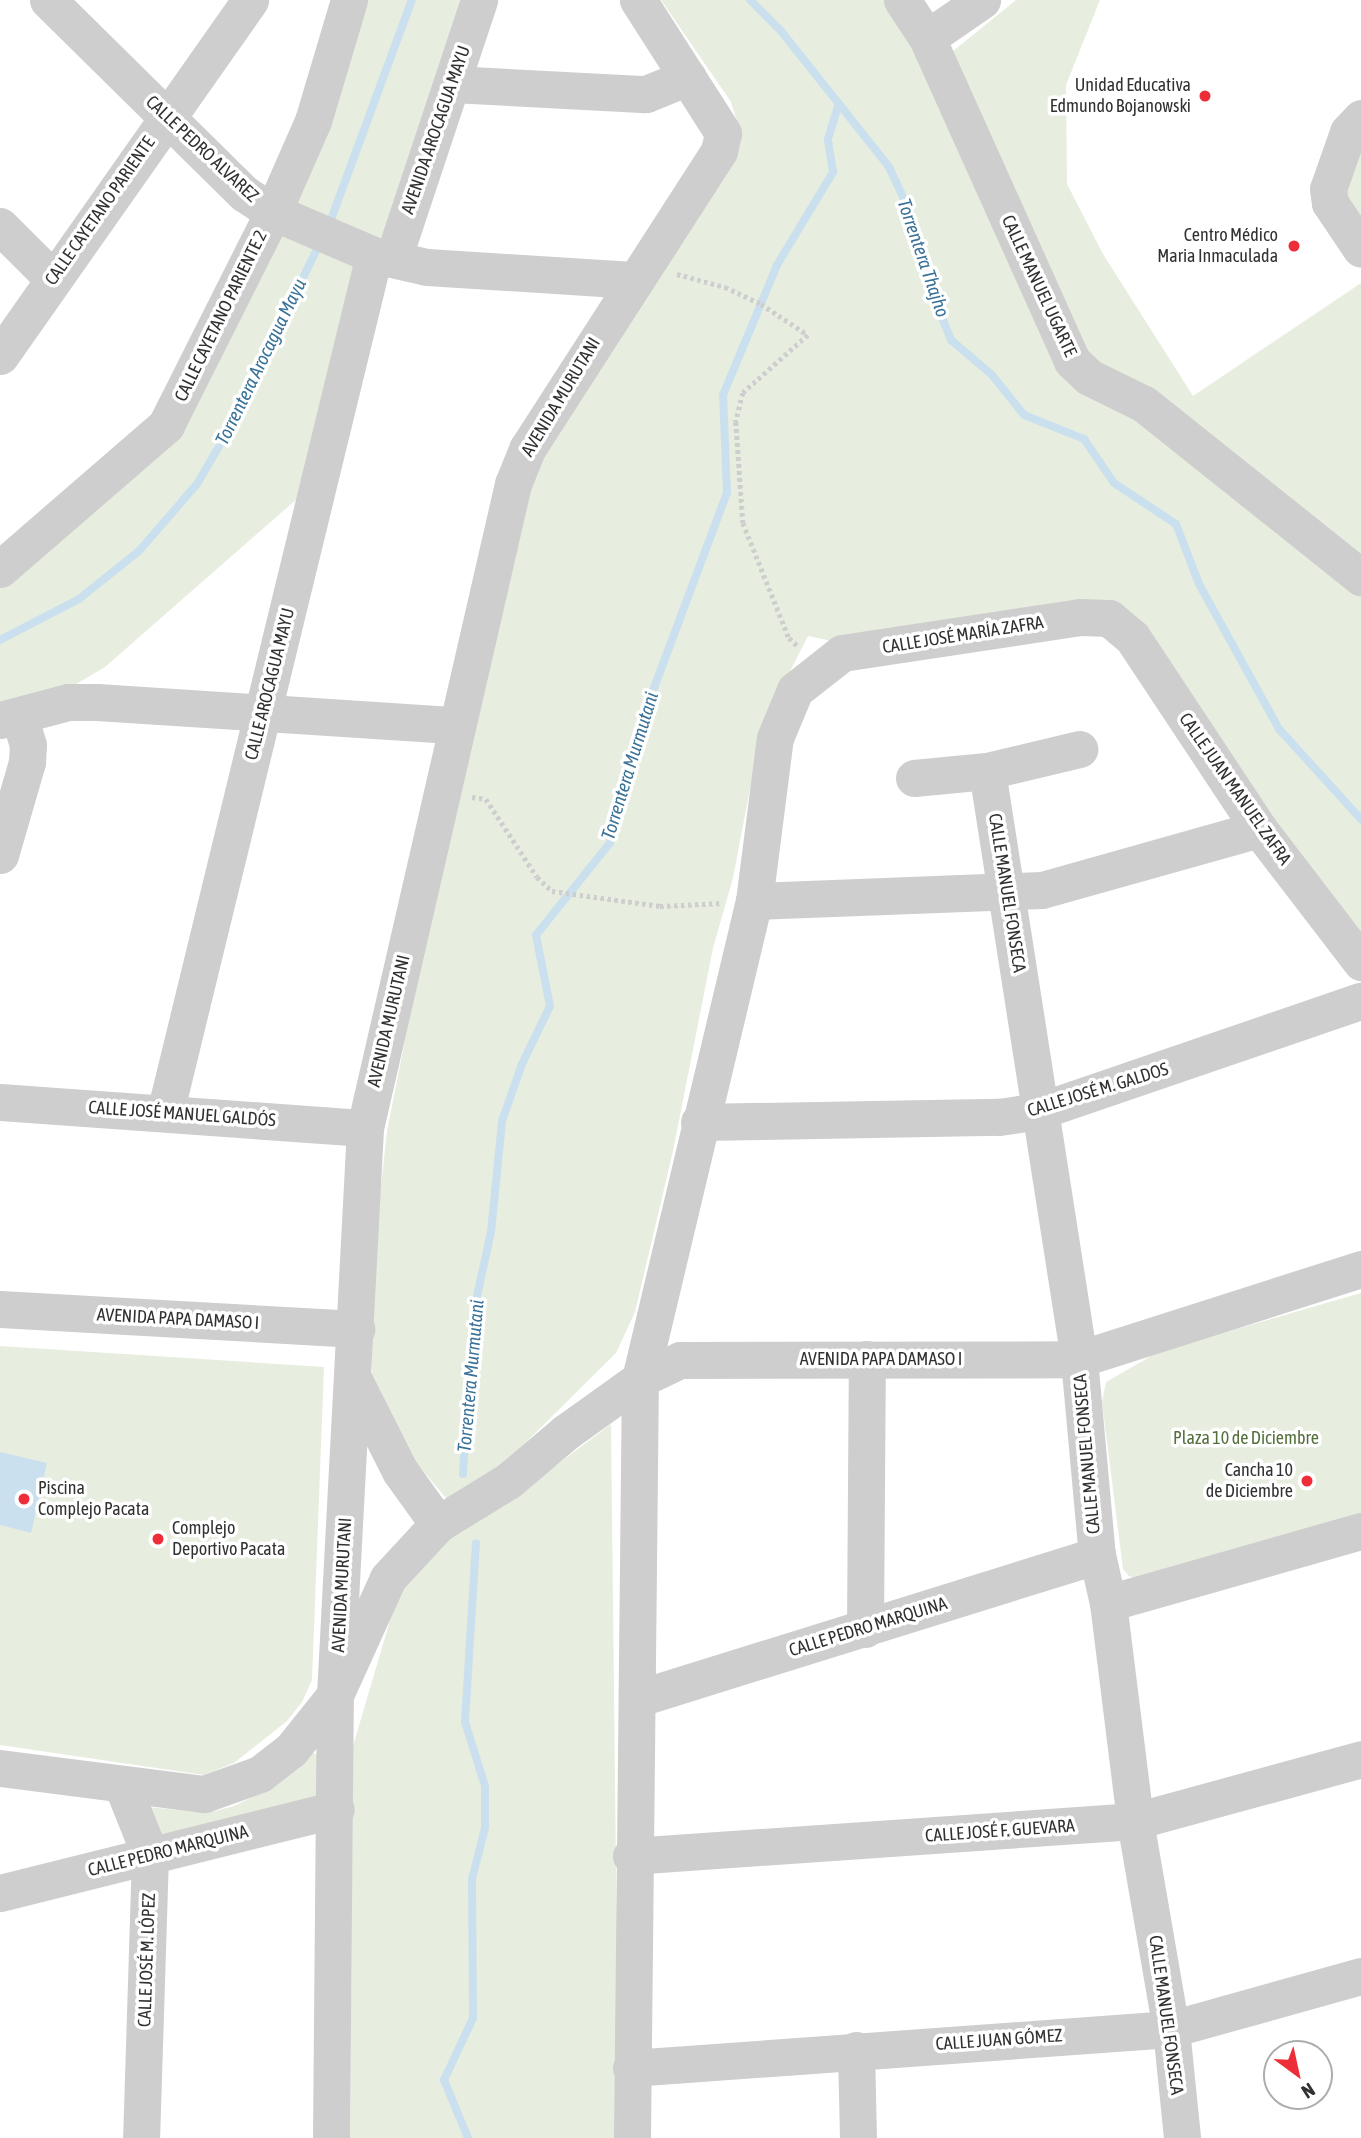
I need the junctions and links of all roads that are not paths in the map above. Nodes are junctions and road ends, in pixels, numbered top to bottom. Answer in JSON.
{"nodes":[{"id":1,"x":48,"y":0,"type":"edge"},
{"id":2,"x":250,"y":0,"type":"edge"},
{"id":3,"x":349,"y":0,"type":"edge"},
{"id":4,"x":479,"y":0,"type":"edge"},
{"id":5,"x":638,"y":0,"type":"edge"},
{"id":6,"x":902,"y":0,"type":"edge"},
{"id":7,"x":982,"y":0,"type":"edge"},
{"id":8,"x":927,"y":38,"type":"junction"},
{"id":9,"x":688,"y":77,"type":"junction"},
{"id":10,"x":452,"y":84,"type":"junction"},
{"id":11,"x":165,"y":118,"type":"junction"},
{"id":12,"x":1361,"y":118,"type":"edge"},
{"id":13,"x":273,"y":212,"type":"junction"},
{"id":14,"x":0,"y":226,"type":"edge"},
{"id":15,"x":1361,"y":249,"type":"edge"},
{"id":16,"x":383,"y":257,"type":"junction"},
{"id":17,"x":53,"y":279,"type":"junction"},
{"id":18,"x":633,"y":280,"type":"junction"},
{"id":19,"x":0,"y":356,"type":"edge"},
{"id":20,"x":0,"y":569,"type":"edge"},
{"id":21,"x":1361,"y":577,"type":"edge"},
{"id":22,"x":1109,"y":618,"type":"joint"},
{"id":23,"x":263,"y":715,"type":"junction"},
{"id":24,"x":10,"y":719,"type":"edge"},
{"id":25,"x":455,"y":725,"type":"junction"},
{"id":26,"x":1079,"y":749,"type":"dead end"},
{"id":27,"x":986,"y":771,"type":"junction"},
{"id":28,"x":915,"y":778,"type":"dead end"},
{"id":29,"x":1259,"y":829,"type":"junction"},
{"id":30,"x":0,"y":855,"type":"edge"},
{"id":31,"x":1008,"y":894,"type":"junction"},
{"id":32,"x":754,"y":901,"type":"junction"},
{"id":33,"x":1361,"y":962,"type":"edge"},
{"id":34,"x":1361,"y":1001,"type":"edge"},
{"id":35,"x":0,"y":1101,"type":"edge"},
{"id":36,"x":1040,"y":1111,"type":"junction"},
{"id":37,"x":164,"y":1113,"type":"junction"},
{"id":38,"x":699,"y":1122,"type":"junction"},
{"id":39,"x":365,"y":1128,"type":"junction"},
{"id":40,"x":1361,"y":1269,"type":"edge"},
{"id":41,"x":0,"y":1309,"type":"edge"},
{"id":42,"x":356,"y":1329,"type":"junction"},
{"id":43,"x":867,"y":1359,"type":"junction"},
{"id":44,"x":1079,"y":1359,"type":"junction"},
{"id":45,"x":354,"y":1379,"type":"junction"},
{"id":46,"x":640,"y":1379,"type":"junction"},
{"id":47,"x":438,"y":1524,"type":"junction"},
{"id":48,"x":1361,"y":1531,"type":"edge"},
{"id":49,"x":1097,"y":1555,"type":"junction"},
{"id":50,"x":1108,"y":1603,"type":"junction"},
{"id":51,"x":864,"y":1629,"type":"junction"},
{"id":52,"x":335,"y":1695,"type":"junction"},
{"id":53,"x":639,"y":1698,"type":"junction"},
{"id":54,"x":1361,"y":1759,"type":"edge"},
{"id":55,"x":0,"y":1768,"type":"edge"},
{"id":56,"x":123,"y":1787,"type":"junction"},
{"id":57,"x":336,"y":1809,"type":"junction"},
{"id":58,"x":1135,"y":1821,"type":"junction"},
{"id":59,"x":150,"y":1856,"type":"junction"},
{"id":60,"x":631,"y":1856,"type":"junction"},
{"id":61,"x":0,"y":1893,"type":"edge"},
{"id":62,"x":1361,"y":1976,"type":"edge"},
{"id":63,"x":1171,"y":2029,"type":"junction"},
{"id":64,"x":856,"y":2050,"type":"junction"},
{"id":65,"x":631,"y":2068,"type":"junction"},
{"id":66,"x":141,"y":2138,"type":"edge"},
{"id":67,"x":331,"y":2138,"type":"edge"},
{"id":68,"x":632,"y":2138,"type":"edge"},
{"id":69,"x":858,"y":2138,"type":"edge"},
{"id":70,"x":1182,"y":2138,"type":"edge"}],
"edges":[{"from":1,"to":11,"type":"street","name":"CALLE PEDRO ALVAREZ"},
{"from":2,"to":11,"type":"street","name":"CALLE CAYETANO PARIENTE"},
{"from":3,"to":13,"type":"street","name":"CALLE CAYETANO PARIENTE 2"},
{"from":4,"to":10,"type":"street","name":"AVENIDA AROCAGUA MAYU"},
{"from":5,"to":9,"type":"street","name":"AVENIDA MURUTANI"},
{"from":6,"to":8,"type":"street","name":"CALLE MANUEL UGARTE"},
{"from":7,"to":8,"type":"street"},
{"from":8,"to":21,"type":"street","name":"CALLE MANUEL UGARTE"},
{"from":9,"to":10,"type":"street"},
{"from":9,"to":18,"type":"street","name":"AVENIDA MURUTANI"},
{"from":10,"to":16,"type":"street","name":"AVENIDA AROCAGUA MAYU"},
{"from":11,"to":13,"type":"street","name":"CALLE PEDRO ALVAREZ"},
{"from":11,"to":17,"type":"street","name":"CALLE CAYETANO PARIENTE"},
{"from":12,"to":15,"type":"street"},
{"from":13,"to":16,"type":"street","name":"CALLE PEDRO ALVAREZ"},
{"from":13,"to":20,"type":"street","name":"CALLE CAYETANO PARIENTE 2"},
{"from":14,"to":17,"type":"street"},
{"from":16,"to":18,"type":"street","name":"CALLE PEDRO ALVAREZ"},
{"from":16,"to":23,"type":"street","name":"CALLE AROCAGUA MAYU"},
{"from":17,"to":19,"type":"street","name":"CALLE CAYETANO PARIENTE"},
{"from":18,"to":25,"type":"street","name":"AVENIDA MURUTANI"},
{"from":22,"to":29,"type":"street","name":"CALLE JUAN MANUEL ZAFRA"},
{"from":22,"to":32,"type":"street","name":"CALLE JOSÉ MARÍA ZAFRA"},
{"from":23,"to":24,"type":"street"},
{"from":23,"to":25,"type":"street"},
{"from":23,"to":37,"type":"street","name":"CALLE AROCAGUA MAYU"},
{"from":24,"to":30,"type":"street"},
{"from":25,"to":39,"type":"street","name":"AVENIDA MURUTANI"},
{"from":26,"to":27,"type":"street"},
{"from":27,"to":28,"type":"street"},
{"from":27,"to":31,"type":"street","name":"CALLE MANUEL FONSECA"},
{"from":29,"to":31,"type":"street"},
{"from":29,"to":33,"type":"street","name":"CALLE JUAN MANUEL ZAFRA"},
{"from":31,"to":32,"type":"street"},
{"from":31,"to":36,"type":"street","name":"CALLE MANUEL FONSECA"},
{"from":32,"to":38,"type":"street","name":"CALLE JOSÉ MARÍA ZAFRA"},
{"from":34,"to":36,"type":"street","name":"CALLE JOSÉ M. GALDOS"},
{"from":35,"to":37,"type":"street","name":"CALLE JOSÉ MANUEL GALDÓS"},
{"from":36,"to":38,"type":"street","name":"CALLE JOSÉ M. GALDOS"},
{"from":36,"to":44,"type":"street","name":"CALLE MANUEL FONSECA"},
{"from":37,"to":39,"type":"street","name":"CALLE JOSÉ MANUEL GALDÓS"},
{"from":38,"to":46,"type":"street","name":"CALLE JOSÉ MARÍA ZAFRA"},
{"from":39,"to":42,"type":"street","name":"AVENIDA MURUTANI"},
{"from":40,"to":44,"type":"street","name":"AVENIDA PAPA DAMASO I"},
{"from":41,"to":42,"type":"street","name":"AVENIDA PAPA DAMASO I"},
{"from":42,"to":45,"type":"street","name":"AVENIDA MURUTANI"},
{"from":43,"to":44,"type":"street","name":"AVENIDA PAPA DAMASO I"},
{"from":43,"to":46,"type":"street","name":"AVENIDA PAPA DAMASO I"},
{"from":43,"to":51,"type":"street"},
{"from":44,"to":49,"type":"street","name":"CALLE MANUEL FONSECA"},
{"from":45,"to":47,"type":"street"},
{"from":45,"to":52,"type":"street","name":"AVENIDA MURUTANI"},
{"from":46,"to":47,"type":"street","name":"AVENIDA PAPA DAMASO I"},
{"from":46,"to":53,"type":"street","name":"CALLE JOSÉ MARÍA ZAFRA"},
{"from":47,"to":52,"type":"street","name":"AVENIDA PAPA DAMASO I"},
{"from":48,"to":50,"type":"street"},
{"from":49,"to":50,"type":"street","name":"CALLE MANUEL FONSECA"},
{"from":49,"to":51,"type":"street","name":"CALLE PEDRO MARQUINA"},
{"from":50,"to":58,"type":"street","name":"CALLE MANUEL FONSECA"},
{"from":51,"to":53,"type":"street","name":"CALLE PEDRO MARQUINA"},
{"from":52,"to":56,"type":"street"},
{"from":52,"to":57,"type":"street","name":"AVENIDA MURUTANI"},
{"from":53,"to":60,"type":"street","name":"CALLE JOSÉ MARÍA ZAFRA"},
{"from":54,"to":58,"type":"street","name":"CALLE JOSÉ F. GUEVARA"},
{"from":55,"to":56,"type":"street"},
{"from":56,"to":59,"type":"street","name":"CALLE JOSÉ M. LÓPEZ"},
{"from":57,"to":59,"type":"street","name":"CALLE PEDRO MARQUINA"},
{"from":57,"to":67,"type":"street","name":"AVENIDA MURUTANI"},
{"from":58,"to":60,"type":"street","name":"CALLE JOSÉ F. GUEVARA"},
{"from":58,"to":63,"type":"street","name":"CALLE MANUEL FONSECA"},
{"from":59,"to":61,"type":"street","name":"CALLE PEDRO MARQUINA"},
{"from":59,"to":66,"type":"street","name":"CALLE JOSÉ M. LÓPEZ"},
{"from":60,"to":65,"type":"street","name":"CALLE JOSÉ MARÍA ZAFRA"},
{"from":62,"to":63,"type":"street","name":"CALLE JUAN GÓMEZ"},
{"from":63,"to":64,"type":"street","name":"CALLE JUAN GÓMEZ"},
{"from":63,"to":70,"type":"street","name":"CALLE MANUEL FONSECA"},
{"from":64,"to":65,"type":"street","name":"CALLE JUAN GÓMEZ"},
{"from":64,"to":69,"type":"street"},
{"from":65,"to":68,"type":"street","name":"CALLE JOSÉ MARÍA ZAFRA"}]}
